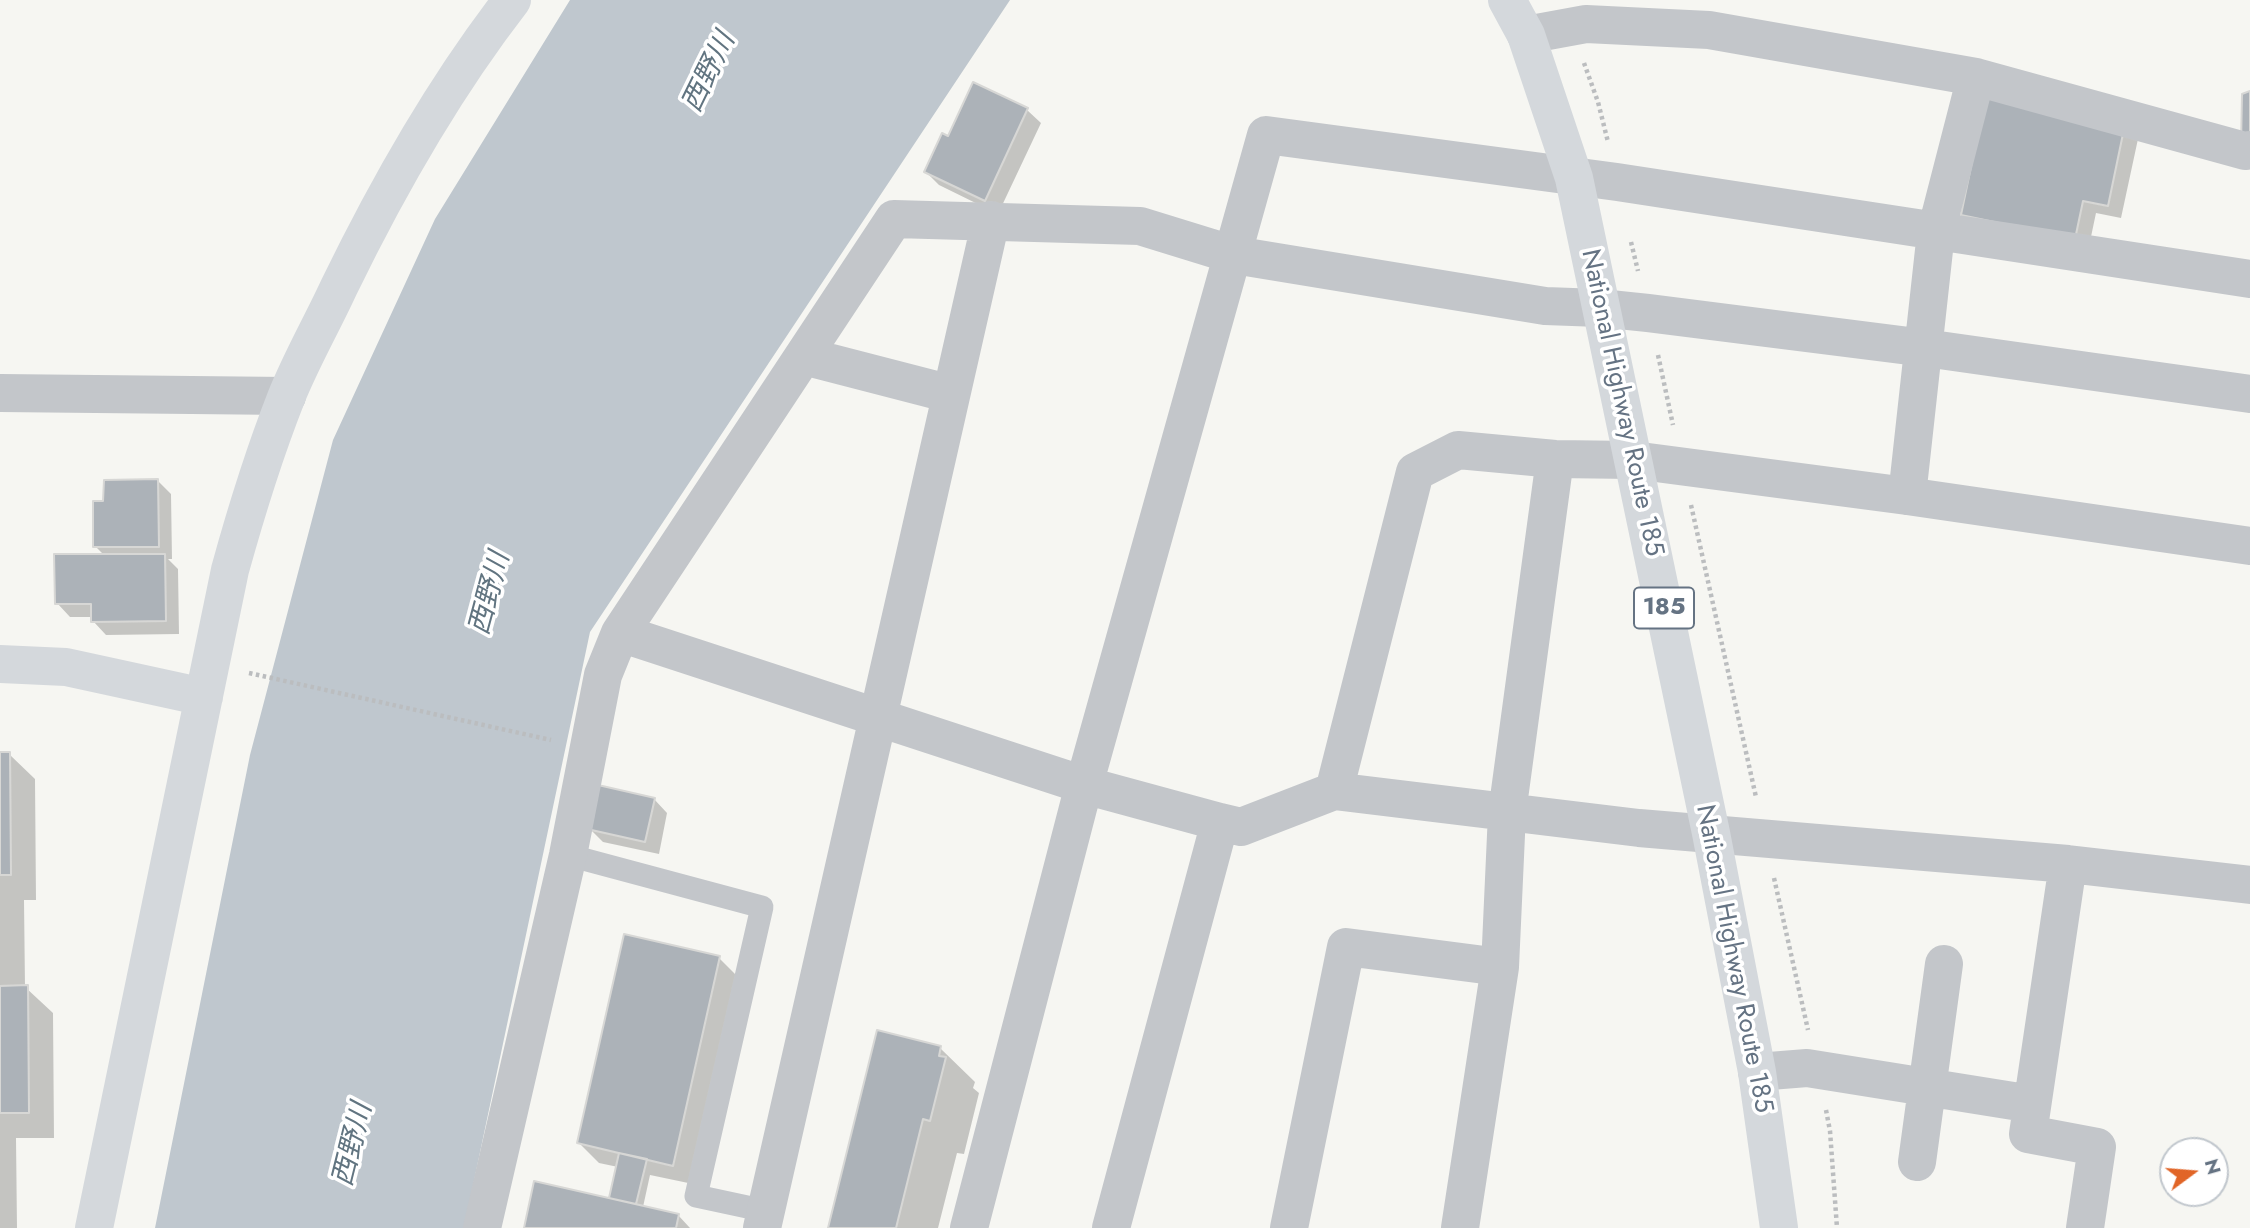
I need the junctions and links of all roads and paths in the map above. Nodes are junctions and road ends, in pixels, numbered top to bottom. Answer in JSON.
{"nodes":[{"id":1,"x":512,"y":0,"type":"edge"},
{"id":2,"x":1507,"y":0,"type":"edge"},
{"id":3,"x":1710,"y":15,"type":"edge"},
{"id":4,"x":1570,"y":27,"type":"junction"},
{"id":5,"x":1526,"y":35,"type":"junction"},
{"id":6,"x":1976,"y":77,"type":"junction"},
{"id":7,"x":2250,"y":150,"type":"edge"},
{"id":8,"x":1574,"y":178,"type":"junction"},
{"id":9,"x":1617,"y":182,"type":"junction"},
{"id":10,"x":991,"y":220,"type":"junction"},
{"id":11,"x":1936,"y":233,"type":"junction"},
{"id":12,"x":1234,"y":255,"type":"junction"},
{"id":13,"x":2250,"y":279,"type":"edge"},
{"id":14,"x":1600,"y":308,"type":"junction"},
{"id":15,"x":1648,"y":313,"type":"junction"},
{"id":16,"x":1924,"y":348,"type":"junction"},
{"id":17,"x":804,"y":356,"type":"junction"},
{"id":18,"x":0,"y":393,"type":"edge"},
{"id":19,"x":951,"y":394,"type":"junction"},
{"id":20,"x":2250,"y":394,"type":"edge"},
{"id":21,"x":287,"y":396,"type":"junction"},
{"id":22,"x":1555,"y":459,"type":"junction"},
{"id":23,"x":1633,"y":460,"type":"junction"},
{"id":24,"x":1682,"y":467,"type":"junction"},
{"id":25,"x":1907,"y":496,"type":"junction"},
{"id":26,"x":2250,"y":546,"type":"edge"},
{"id":27,"x":620,"y":633,"type":"junction"},
{"id":28,"x":0,"y":664,"type":"edge"},
{"id":29,"x":270,"y":677,"type":"dead end"},
{"id":30,"x":204,"y":697,"type":"junction"},
{"id":31,"x":877,"y":717,"type":"junction"},
{"id":32,"x":553,"y":740,"type":"dead end"},
{"id":33,"x":1084,"y":785,"type":"junction"},
{"id":34,"x":1334,"y":791,"type":"junction"},
{"id":35,"x":1507,"y":813,"type":"junction"},
{"id":36,"x":1220,"y":822,"type":"junction"},
{"id":37,"x":1711,"y":833,"type":"junction"},
{"id":38,"x":1765,"y":838,"type":"junction"},
{"id":39,"x":568,"y":855,"type":"junction"},
{"id":40,"x":2068,"y":864,"type":"junction"},
{"id":41,"x":2250,"y":885,"type":"edge"},
{"id":42,"x":1944,"y":964,"type":"dead end"},
{"id":43,"x":1500,"y":967,"type":"junction"},
{"id":44,"x":1817,"y":1070,"type":"junction"},
{"id":45,"x":1757,"y":1072,"type":"junction"},
{"id":46,"x":1928,"y":1088,"type":"junction"},
{"id":47,"x":2032,"y":1104,"type":"junction"},
{"id":48,"x":1917,"y":1162,"type":"dead end"},
{"id":49,"x":764,"y":1219,"type":"edge"},
{"id":50,"x":94,"y":1228,"type":"edge"},
{"id":51,"x":482,"y":1228,"type":"edge"},
{"id":52,"x":969,"y":1228,"type":"edge"},
{"id":53,"x":1111,"y":1228,"type":"edge"},
{"id":54,"x":1289,"y":1228,"type":"edge"},
{"id":55,"x":1460,"y":1228,"type":"edge"},
{"id":56,"x":1779,"y":1228,"type":"edge"},
{"id":57,"x":1837,"y":1228,"type":"edge"},
{"id":58,"x":2085,"y":1228,"type":"edge"}],
"edges":[{"from":1,"to":21,"type":"main road"},
{"from":2,"to":5,"type":"main road","name":"National Highway Route 185","number":"185"},
{"from":3,"to":4,"type":"street"},
{"from":3,"to":6,"type":"street"},
{"from":4,"to":5,"type":"street"},
{"from":4,"to":9,"type":"path"},
{"from":5,"to":8,"type":"main road","name":"National Highway Route 185","number":"185"},
{"from":6,"to":7,"type":"street"},
{"from":6,"to":11,"type":"street"},
{"from":8,"to":9,"type":"street"},
{"from":8,"to":12,"type":"street"},
{"from":8,"to":14,"type":"main road","name":"National Highway Route 185","number":"185"},
{"from":9,"to":11,"type":"street"},
{"from":9,"to":15,"type":"path"},
{"from":10,"to":12,"type":"street"},
{"from":10,"to":17,"type":"street"},
{"from":10,"to":19,"type":"street"},
{"from":11,"to":13,"type":"street"},
{"from":11,"to":16,"type":"street"},
{"from":12,"to":14,"type":"street"},
{"from":12,"to":33,"type":"street"},
{"from":14,"to":15,"type":"street"},
{"from":14,"to":23,"type":"main road","name":"National Highway Route 185","number":"185"},
{"from":15,"to":16,"type":"street"},
{"from":15,"to":24,"type":"path"},
{"from":16,"to":20,"type":"street"},
{"from":16,"to":25,"type":"street"},
{"from":17,"to":19,"type":"street"},
{"from":17,"to":27,"type":"street"},
{"from":18,"to":21,"type":"street"},
{"from":19,"to":31,"type":"street"},
{"from":21,"to":30,"type":"main road"},
{"from":22,"to":23,"type":"street"},
{"from":22,"to":34,"type":"street"},
{"from":22,"to":35,"type":"street"},
{"from":23,"to":24,"type":"street"},
{"from":23,"to":37,"type":"main road","name":"National Highway Route 185","number":"185"},
{"from":24,"to":25,"type":"street"},
{"from":24,"to":38,"type":"path"},
{"from":25,"to":26,"type":"street"},
{"from":27,"to":31,"type":"street"},
{"from":27,"to":39,"type":"street"},
{"from":28,"to":30,"type":"main road"},
{"from":29,"to":32,"type":"path"},
{"from":30,"to":50,"type":"main road"},
{"from":31,"to":33,"type":"street"},
{"from":31,"to":49,"type":"street"},
{"from":33,"to":36,"type":"street"},
{"from":33,"to":52,"type":"street"},
{"from":34,"to":35,"type":"street"},
{"from":34,"to":36,"type":"street"},
{"from":35,"to":37,"type":"street"},
{"from":35,"to":43,"type":"street"},
{"from":36,"to":53,"type":"street"},
{"from":37,"to":38,"type":"street"},
{"from":37,"to":45,"type":"main road","name":"National Highway Route 185","number":"185"},
{"from":38,"to":40,"type":"street"},
{"from":38,"to":44,"type":"path"},
{"from":39,"to":49,"type":"lane"},
{"from":39,"to":51,"type":"street"},
{"from":40,"to":41,"type":"street"},
{"from":40,"to":47,"type":"street"},
{"from":42,"to":46,"type":"street"},
{"from":43,"to":54,"type":"street"},
{"from":43,"to":55,"type":"street"},
{"from":44,"to":45,"type":"street"},
{"from":44,"to":46,"type":"street"},
{"from":44,"to":57,"type":"path"},
{"from":45,"to":56,"type":"main road","name":"National Highway Route 185","number":"185"},
{"from":46,"to":47,"type":"street"},
{"from":46,"to":48,"type":"street"},
{"from":47,"to":58,"type":"street"}]}
